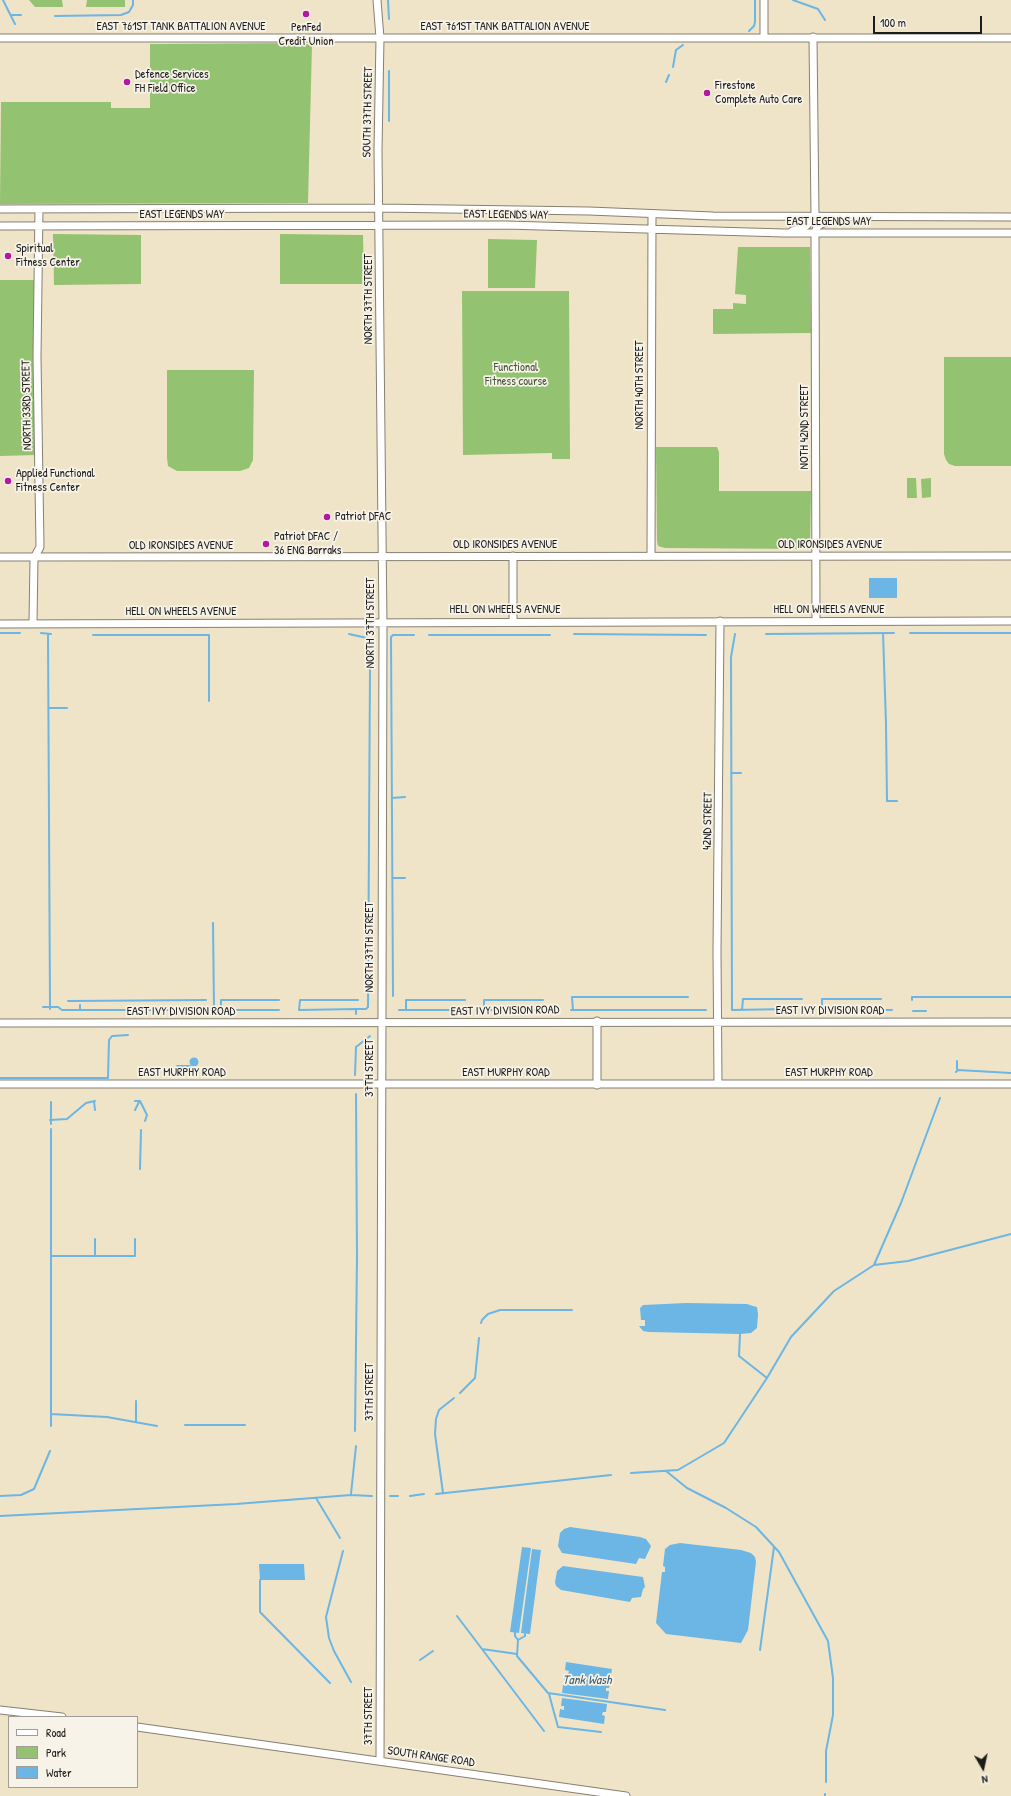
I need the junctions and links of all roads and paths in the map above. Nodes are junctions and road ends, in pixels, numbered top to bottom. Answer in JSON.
{"nodes":[{"id":1,"x":377,"y":0,"type":"edge"},
{"id":2,"x":764,"y":0,"type":"edge"},
{"id":3,"x":764,"y":37,"type":"junction"},
{"id":4,"x":813,"y":37,"type":"junction"},
{"id":5,"x":1011,"y":37,"type":"edge"},
{"id":6,"x":0,"y":38,"type":"edge"},
{"id":7,"x":380,"y":38,"type":"junction"},
{"id":8,"x":379,"y":208,"type":"junction"},
{"id":9,"x":0,"y":209,"type":"edge"},
{"id":10,"x":39,"y":209,"type":"junction"},
{"id":11,"x":652,"y":214,"type":"junction"},
{"id":12,"x":816,"y":217,"type":"junction"},
{"id":13,"x":842,"y":217,"type":"junction"},
{"id":14,"x":1011,"y":217,"type":"edge"},
{"id":15,"x":380,"y":225,"type":"junction"},
{"id":16,"x":0,"y":226,"type":"edge"},
{"id":17,"x":39,"y":226,"type":"junction"},
{"id":18,"x":651,"y":230,"type":"junction"},
{"id":19,"x":784,"y":233,"type":"junction"},
{"id":20,"x":815,"y":233,"type":"junction"},
{"id":21,"x":1011,"y":233,"type":"edge"},
{"id":22,"x":513,"y":556,"type":"junction"},
{"id":23,"x":651,"y":556,"type":"junction"},
{"id":24,"x":816,"y":556,"type":"junction"},
{"id":25,"x":1011,"y":556,"type":"edge"},
{"id":26,"x":0,"y":557,"type":"edge"},
{"id":27,"x":382,"y":557,"type":"junction"},
{"id":28,"x":34,"y":558,"type":"junction"},
{"id":29,"x":383,"y":621,"type":"junction"},
{"id":30,"x":720,"y":621,"type":"junction"},
{"id":31,"x":816,"y":621,"type":"junction"},
{"id":32,"x":1011,"y":621,"type":"edge"},
{"id":33,"x":513,"y":622,"type":"junction"},
{"id":34,"x":0,"y":624,"type":"edge"},
{"id":35,"x":33,"y":624,"type":"junction"},
{"id":36,"x":597,"y":1021,"type":"junction"},
{"id":37,"x":719,"y":1021,"type":"junction"},
{"id":38,"x":381,"y":1022,"type":"junction"},
{"id":39,"x":1011,"y":1022,"type":"edge"},
{"id":40,"x":0,"y":1023,"type":"edge"},
{"id":41,"x":0,"y":1084,"type":"edge"},
{"id":42,"x":380,"y":1084,"type":"junction"},
{"id":43,"x":718,"y":1084,"type":"junction"},
{"id":44,"x":1011,"y":1084,"type":"edge"},
{"id":45,"x":597,"y":1085,"type":"junction"},
{"id":46,"x":0,"y":1710,"type":"edge"},
{"id":47,"x":53,"y":1716,"type":"edge"},
{"id":48,"x":138,"y":1727,"type":"edge"},
{"id":49,"x":380,"y":1761,"type":"junction"},
{"id":50,"x":626,"y":1796,"type":"edge"}],
"edges":[{"from":1,"to":7,"type":"street","name":"SOUTH 37TH STREET"},
{"from":2,"to":3,"type":"street"},
{"from":3,"to":4,"type":"street","name":"EAST 761ST TANK BATTALION AVENUE"},
{"from":3,"to":7,"type":"street","name":"EAST 761ST TANK BATTALION AVENUE"},
{"from":4,"to":5,"type":"street","name":"EAST 761ST TANK BATTALION AVENUE"},
{"from":4,"to":12,"type":"street"},
{"from":6,"to":7,"type":"street","name":"EAST 761ST TANK BATTALION AVENUE"},
{"from":7,"to":8,"type":"street","name":"SOUTH 37TH STREET"},
{"from":8,"to":10,"type":"street","name":"EAST LEGENDS WAY"},
{"from":8,"to":11,"type":"street","name":"EAST LEGENDS WAY"},
{"from":8,"to":15,"type":"street","name":"SOUTH 37TH STREET"},
{"from":9,"to":10,"type":"street","name":"EAST LEGENDS WAY"},
{"from":10,"to":17,"type":"street","name":"NORTH 33RD STREET"},
{"from":11,"to":12,"type":"street","name":"EAST LEGENDS WAY"},
{"from":11,"to":18,"type":"street","name":"NORTH 40TH STREET"},
{"from":12,"to":13,"type":"street","name":"EAST LEGENDS WAY"},
{"from":12,"to":19,"type":"street"},
{"from":13,"to":14,"type":"street","name":"EAST LEGENDS WAY"},
{"from":13,"to":20,"type":"street"},
{"from":15,"to":17,"type":"street","name":"EAST LEGENDS WAY"},
{"from":15,"to":18,"type":"street","name":"EAST LEGENDS WAY"},
{"from":15,"to":27,"type":"street","name":"NORTH 37TH STREET"},
{"from":16,"to":17,"type":"street","name":"EAST LEGENDS WAY"},
{"from":17,"to":28,"type":"street","name":"NORTH 33RD STREET"},
{"from":18,"to":19,"type":"street","name":"EAST LEGENDS WAY"},
{"from":18,"to":23,"type":"street","name":"NORTH 40TH STREET"},
{"from":19,"to":20,"type":"street","name":"EAST LEGENDS WAY"},
{"from":20,"to":21,"type":"street","name":"EAST LEGENDS WAY"},
{"from":20,"to":24,"type":"street","name":"NOTH 42ND STREET"},
{"from":22,"to":23,"type":"street","name":"OLD IRONSIDES AVENUE"},
{"from":22,"to":27,"type":"street","name":"OLD IRONSIDES AVENUE"},
{"from":22,"to":33,"type":"street"},
{"from":23,"to":24,"type":"street","name":"OLD IRONSIDES AVENUE"},
{"from":24,"to":25,"type":"street","name":"OLD IRONSIDES AVENUE"},
{"from":24,"to":31,"type":"street","name":"NOTH 42ND STREET"},
{"from":26,"to":28,"type":"street","name":"OLD IRONSIDES AVENUE"},
{"from":27,"to":28,"type":"street","name":"OLD IRONSIDES AVENUE"},
{"from":27,"to":29,"type":"street","name":"NORTH 37TH STREET"},
{"from":28,"to":35,"type":"street","name":"NORTH 33RD STREET"},
{"from":29,"to":33,"type":"street","name":"HELL ON WHEELS AVENUE"},
{"from":29,"to":35,"type":"street","name":"HELL ON WHEELS AVENUE"},
{"from":29,"to":38,"type":"street","name":"NORTH 37TH STREET"},
{"from":30,"to":31,"type":"street","name":"HELL ON WHEELS AVENUE"},
{"from":30,"to":33,"type":"street","name":"HELL ON WHEELS AVENUE"},
{"from":30,"to":37,"type":"street","name":"42ND STREET"},
{"from":31,"to":32,"type":"street","name":"HELL ON WHEELS AVENUE"},
{"from":34,"to":35,"type":"street","name":"HELL ON WHEELS AVENUE"},
{"from":36,"to":37,"type":"street","name":"EAST IVY DIVISION ROAD"},
{"from":36,"to":38,"type":"street","name":"EAST IVY DIVISION ROAD"},
{"from":36,"to":45,"type":"street"},
{"from":37,"to":39,"type":"street","name":"EAST IVY DIVISION ROAD"},
{"from":37,"to":43,"type":"street","name":"42ND STREET"},
{"from":38,"to":40,"type":"street","name":"EAST IVY DIVISION ROAD"},
{"from":38,"to":42,"type":"street","name":"37TH STREET"},
{"from":41,"to":42,"type":"street","name":"EAST MURPHY ROAD"},
{"from":42,"to":45,"type":"street","name":"EAST MURPHY ROAD"},
{"from":42,"to":49,"type":"street","name":"37TH STREET"},
{"from":43,"to":44,"type":"street","name":"EAST MURPHY ROAD"},
{"from":43,"to":45,"type":"street","name":"EAST MURPHY ROAD"},
{"from":46,"to":47,"type":"street"},
{"from":48,"to":49,"type":"street","name":"SOUTH RANGE ROAD"},
{"from":49,"to":50,"type":"street","name":"SOUTH RANGE ROAD"}]}
